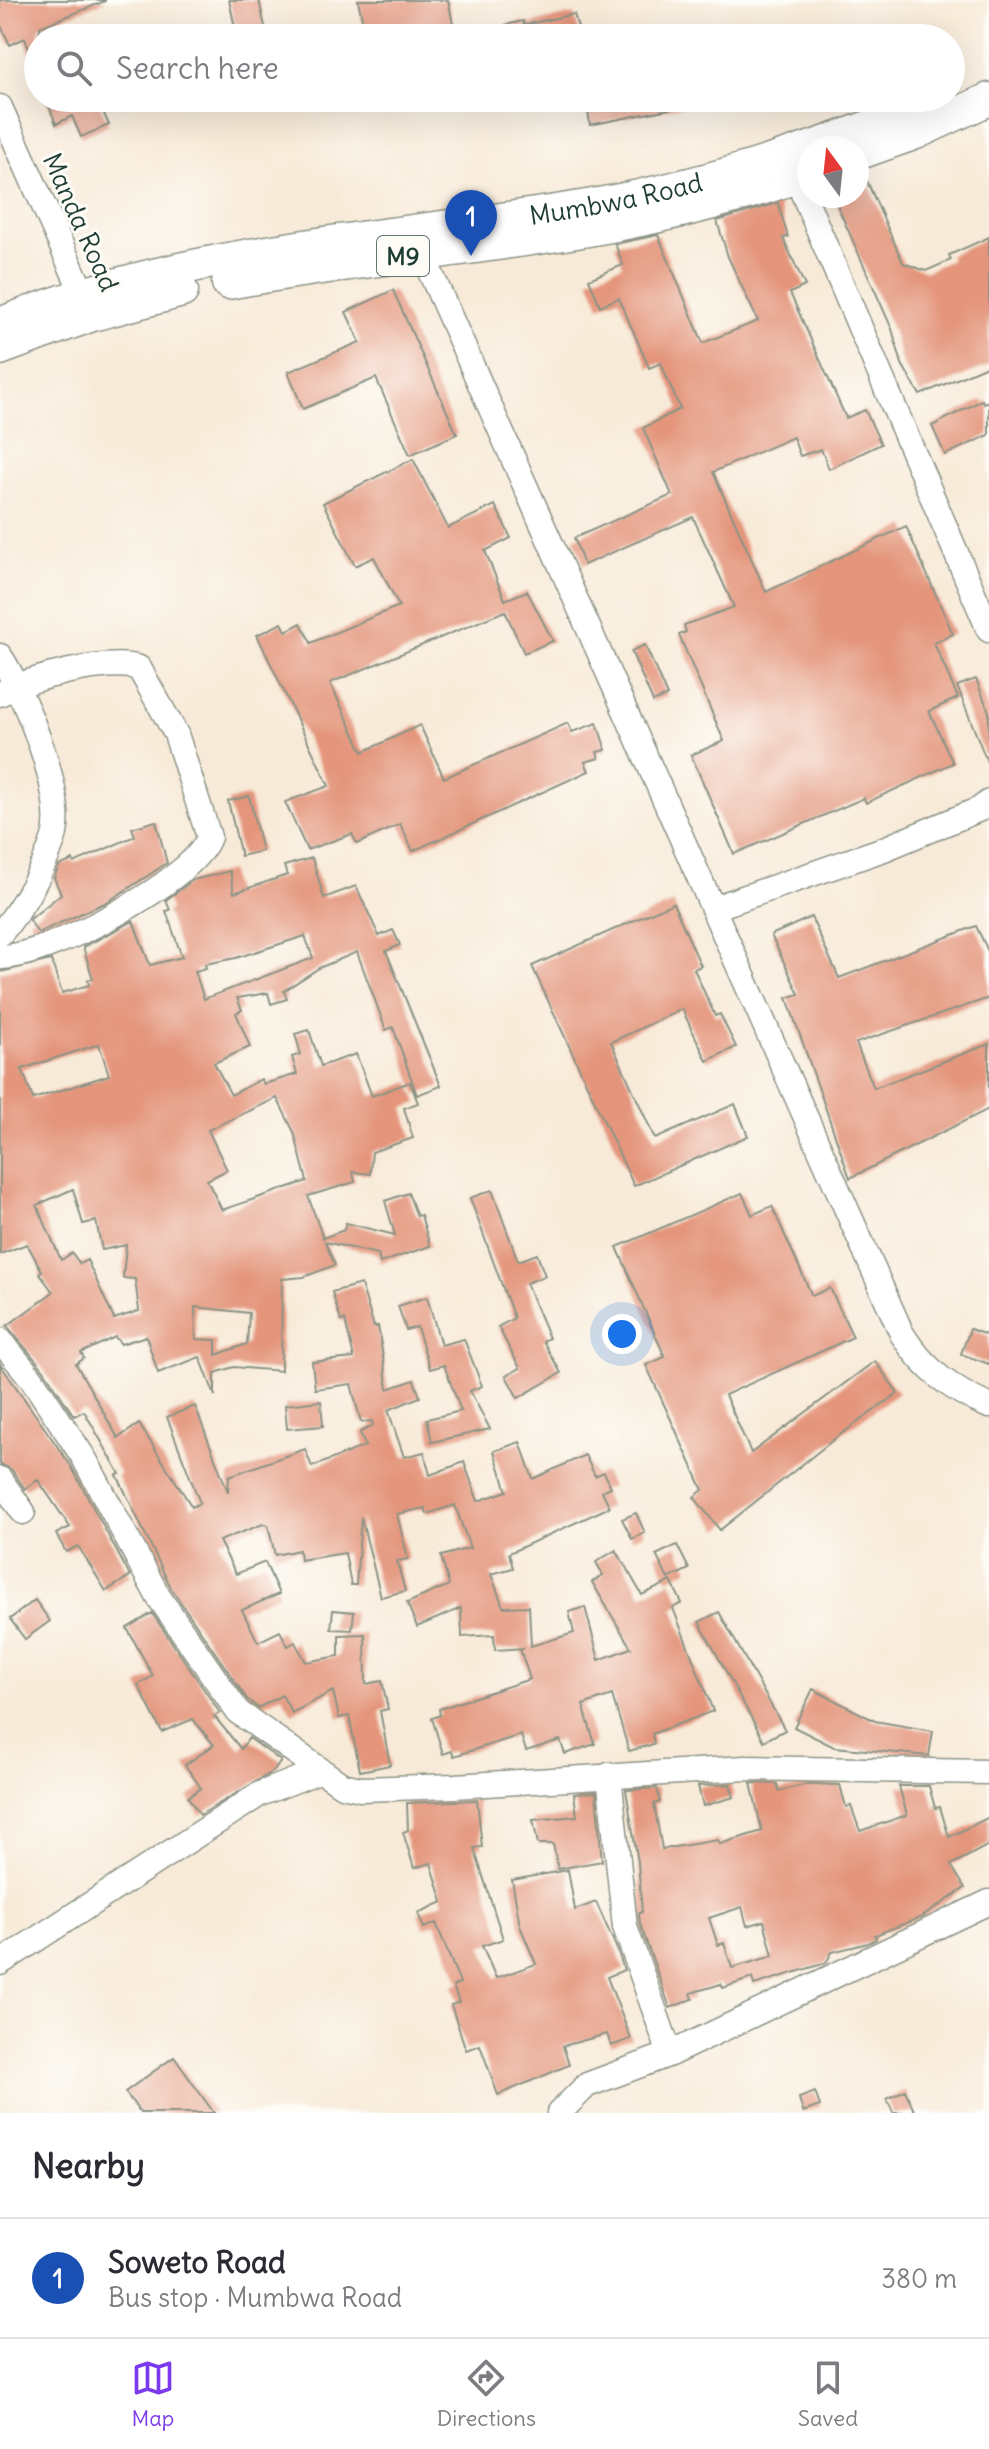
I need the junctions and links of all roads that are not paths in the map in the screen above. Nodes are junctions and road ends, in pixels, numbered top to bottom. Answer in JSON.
{"nodes":[{"id":1,"x":989,"y":78,"type":"edge"},
{"id":2,"x":965,"y":88,"type":"edge"},
{"id":3,"x":989,"y":99,"type":"edge"},
{"id":4,"x":965,"y":106,"type":"edge"},
{"id":5,"x":0,"y":107,"type":"edge"},
{"id":6,"x":924,"y":112,"type":"edge"},
{"id":7,"x":947,"y":112,"type":"edge"},
{"id":8,"x":911,"y":123,"type":"junction"},
{"id":9,"x":869,"y":147,"type":"edge"},
{"id":10,"x":797,"y":176,"type":"edge"},
{"id":11,"x":816,"y":208,"type":"edge"},
{"id":12,"x":416,"y":242,"type":"junction"},
{"id":13,"x":87,"y":304,"type":"junction"},
{"id":14,"x":0,"y":324,"type":"edge"},
{"id":15,"x":0,"y":349,"type":"edge"},
{"id":16,"x":989,"y":630,"type":"edge"},
{"id":17,"x":0,"y":656,"type":"edge"},
{"id":18,"x":9,"y":689,"type":"edge"},
{"id":19,"x":989,"y":802,"type":"edge"},
{"id":20,"x":714,"y":908,"type":"junction"},
{"id":21,"x":0,"y":934,"type":"edge"},
{"id":22,"x":0,"y":957,"type":"edge"},
{"id":23,"x":0,"y":1340,"type":"edge"},
{"id":24,"x":989,"y":1406,"type":"edge"},
{"id":25,"x":0,"y":1479,"type":"edge"},
{"id":26,"x":23,"y":1512,"type":"dead end"},
{"id":27,"x":319,"y":1771,"type":"junction"},
{"id":28,"x":989,"y":1772,"type":"edge"},
{"id":29,"x":609,"y":1775,"type":"junction"},
{"id":30,"x":989,"y":1902,"type":"edge"},
{"id":31,"x":0,"y":1963,"type":"edge"},
{"id":32,"x":670,"y":2054,"type":"junction"},
{"id":33,"x":559,"y":2113,"type":"edge"}],
"edges":[{"from":1,"to":2,"type":"main road"},
{"from":3,"to":4,"type":"main road","name":"Mumbwa Road","number":"M9"},
{"from":5,"to":13,"type":"street","name":"Manda Road"},
{"from":6,"to":8,"type":"main road","name":"Mumbwa Road","number":"M9"},
{"from":7,"to":8,"type":"main road","name":"Mumbwa Road","number":"M9"},
{"from":8,"to":9,"type":"main road","name":"Mumbwa Road","number":"M9"},
{"from":8,"to":12,"type":"main road","name":"Mumbwa Road","number":"M9"},
{"from":10,"to":12,"type":"main road","name":"Mumbwa Road","number":"M9"},
{"from":11,"to":16,"type":"street"},
{"from":12,"to":13,"type":"main road","name":"Mumbwa Road","number":"M9"},
{"from":12,"to":20,"type":"street"},
{"from":13,"to":14,"type":"main road","name":"Mumbwa Road","number":"M9"},
{"from":13,"to":15,"type":"main road","name":"Mumbwa Road","number":"M9"},
{"from":17,"to":18,"type":"street"},
{"from":18,"to":21,"type":"street"},
{"from":18,"to":22,"type":"street"},
{"from":19,"to":20,"type":"street"},
{"from":20,"to":24,"type":"street"},
{"from":23,"to":27,"type":"street"},
{"from":25,"to":26,"type":"street"},
{"from":27,"to":29,"type":"street"},
{"from":27,"to":31,"type":"street"},
{"from":28,"to":29,"type":"street"},
{"from":29,"to":32,"type":"street"},
{"from":30,"to":32,"type":"street"},
{"from":32,"to":33,"type":"street"}]}
